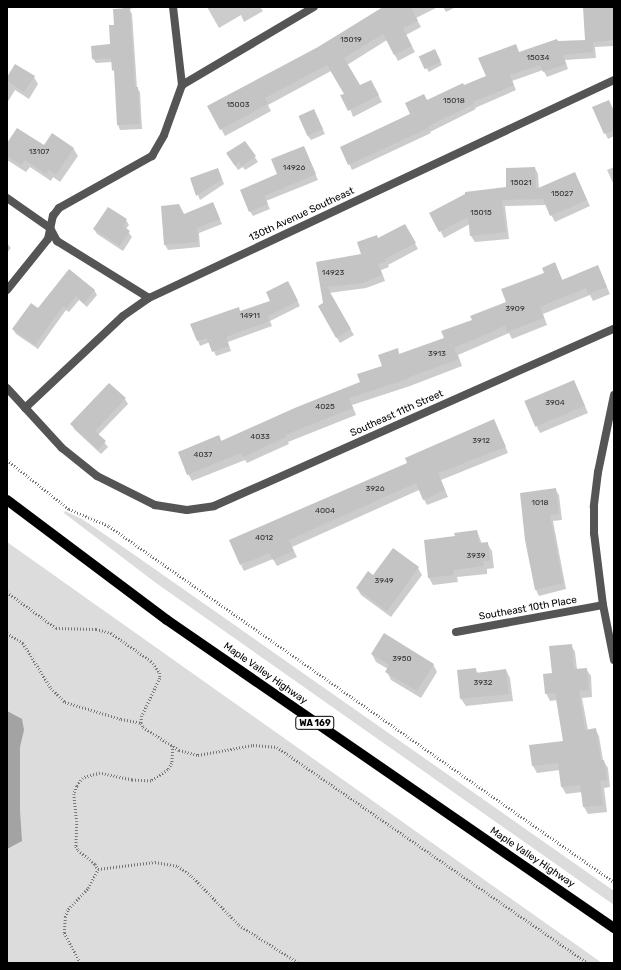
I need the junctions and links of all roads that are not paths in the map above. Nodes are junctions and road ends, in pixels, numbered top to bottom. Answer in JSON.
{"nodes":[{"id":1,"x":173,"y":7,"type":"edge"},
{"id":2,"x":314,"y":7,"type":"edge"},
{"id":3,"x":614,"y":80,"type":"edge"},
{"id":4,"x":182,"y":85,"type":"junction"},
{"id":5,"x":7,"y":198,"type":"edge"},
{"id":6,"x":50,"y":228,"type":"junction"},
{"id":7,"x":7,"y":290,"type":"edge"},
{"id":8,"x":149,"y":298,"type":"junction"},
{"id":9,"x":614,"y":329,"type":"edge"},
{"id":10,"x":7,"y":388,"type":"edge"},
{"id":11,"x":614,"y":395,"type":"edge"},
{"id":12,"x":25,"y":408,"type":"junction"},
{"id":13,"x":7,"y":500,"type":"edge"},
{"id":14,"x":603,"y":605,"type":"junction"},
{"id":15,"x":456,"y":632,"type":"dead end"},
{"id":16,"x":614,"y":660,"type":"edge"},
{"id":17,"x":614,"y":928,"type":"edge"}],
"edges":[{"from":1,"to":4,"type":"street"},
{"from":2,"to":4,"type":"street"},
{"from":3,"to":8,"type":"street","name":"130th Avenue Southeast"},
{"from":4,"to":6,"type":"street"},
{"from":5,"to":6,"type":"street"},
{"from":6,"to":7,"type":"street"},
{"from":6,"to":8,"type":"street"},
{"from":8,"to":12,"type":"street","name":"130th Avenue Southeast"},
{"from":9,"to":12,"type":"street","name":"Southeast 11th Street"},
{"from":10,"to":12,"type":"street","name":"Southeast 11th Street"},
{"from":11,"to":14,"type":"street"},
{"from":13,"to":17,"type":"main road","name":"Maple Valley Highway","number":"WA 169"},
{"from":14,"to":15,"type":"street","name":"Southeast 10th Place"},
{"from":14,"to":16,"type":"street"}]}
